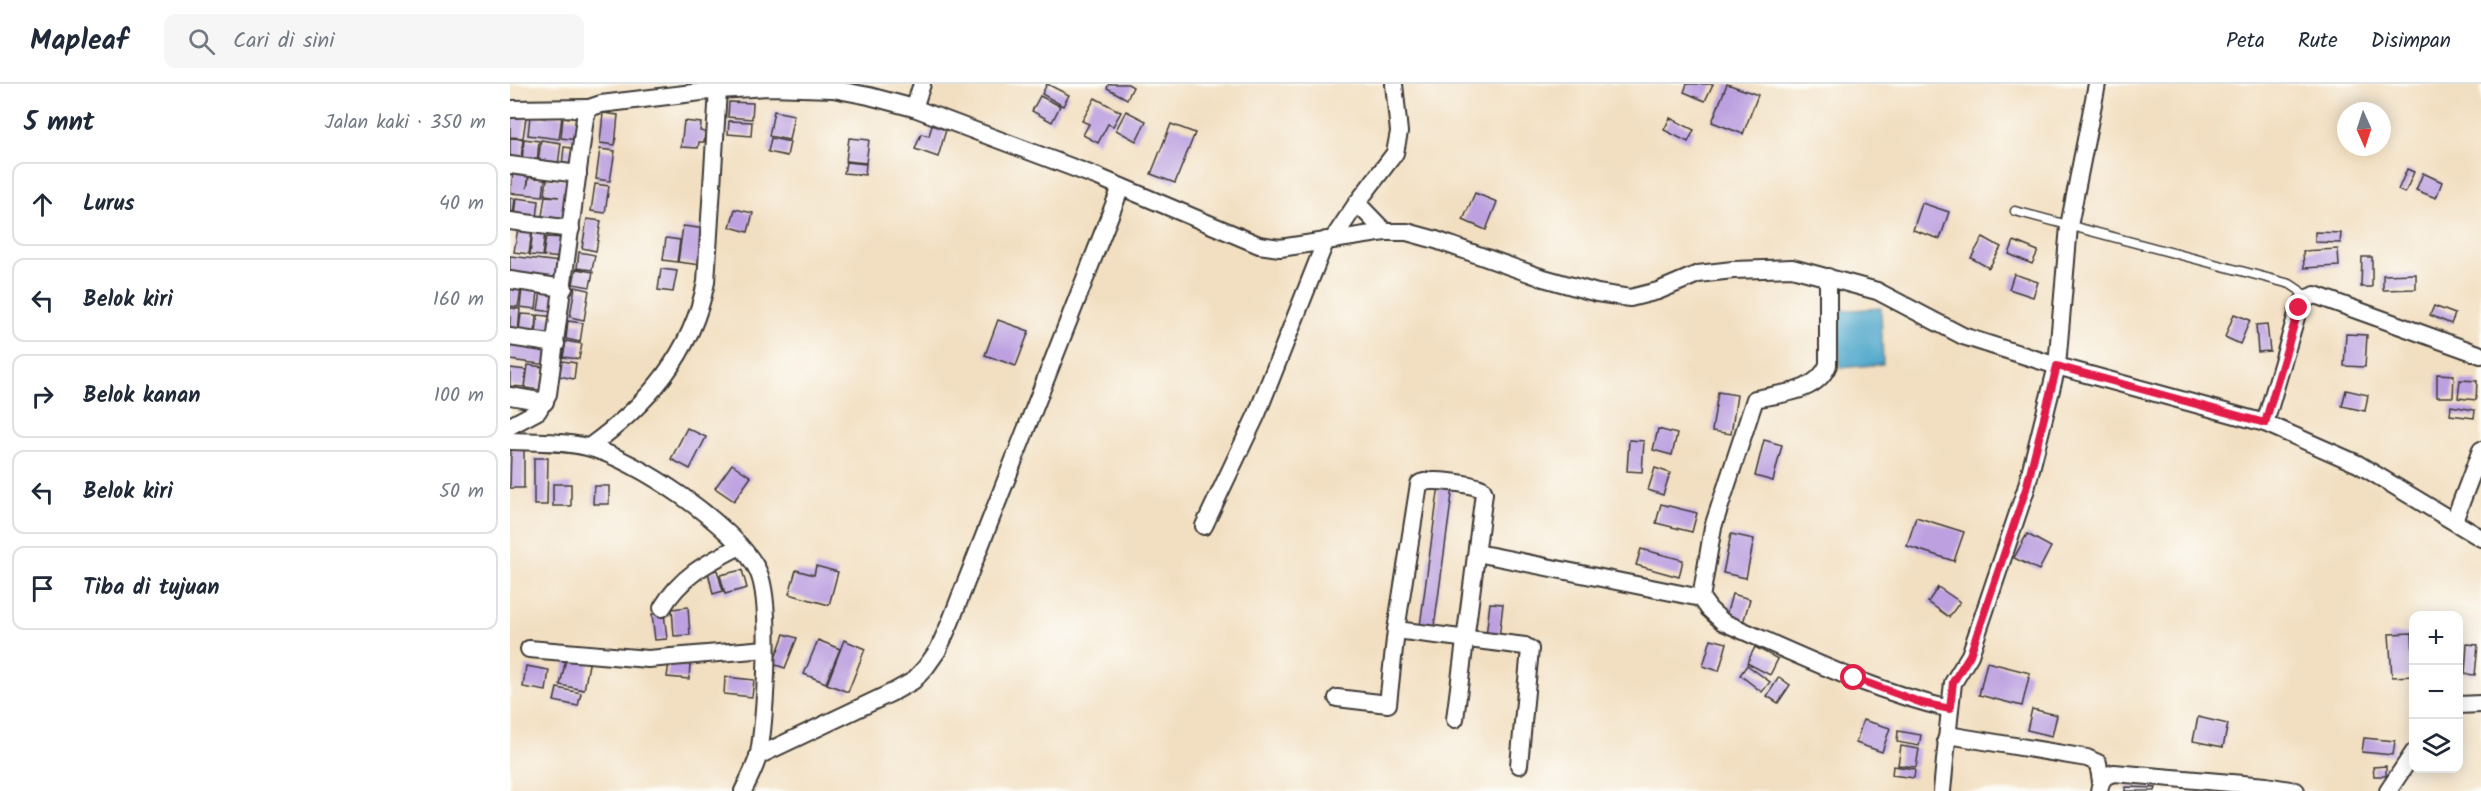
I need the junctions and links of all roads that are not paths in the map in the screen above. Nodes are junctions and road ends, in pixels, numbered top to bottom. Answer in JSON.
{"nodes":[{"id":1,"x":922,"y":84,"type":"edge"},
{"id":2,"x":1394,"y":84,"type":"edge"},
{"id":3,"x":2097,"y":84,"type":"edge"},
{"id":4,"x":833,"y":86,"type":"edge"},
{"id":5,"x":718,"y":90,"type":"junction"},
{"id":6,"x":589,"y":108,"type":"junction"},
{"id":7,"x":914,"y":108,"type":"junction"},
{"id":8,"x":510,"y":109,"type":"edge"},
{"id":9,"x":510,"y":165,"type":"edge"},
{"id":10,"x":578,"y":174,"type":"junction"},
{"id":11,"x":1121,"y":188,"type":"junction"},
{"id":12,"x":1357,"y":203,"type":"junction"},
{"id":13,"x":2015,"y":211,"type":"dead end"},
{"id":14,"x":510,"y":221,"type":"edge"},
{"id":15,"x":2069,"y":226,"type":"junction"},
{"id":16,"x":571,"y":229,"type":"junction"},
{"id":17,"x":1385,"y":232,"type":"junction"},
{"id":18,"x":1330,"y":239,"type":"junction"},
{"id":19,"x":1828,"y":277,"type":"junction"},
{"id":20,"x":510,"y":280,"type":"edge"},
{"id":21,"x":564,"y":288,"type":"junction"},
{"id":22,"x":2305,"y":299,"type":"junction"},
{"id":23,"x":510,"y":337,"type":"edge"},
{"id":24,"x":555,"y":344,"type":"junction"},
{"id":25,"x":2481,"y":355,"type":"edge"},
{"id":26,"x":2057,"y":366,"type":"junction"},
{"id":27,"x":510,"y":396,"type":"edge"},
{"id":28,"x":545,"y":402,"type":"junction"},
{"id":29,"x":2265,"y":423,"type":"junction"},
{"id":30,"x":510,"y":426,"type":"edge"},
{"id":31,"x":510,"y":441,"type":"edge"},
{"id":32,"x":589,"y":447,"type":"junction"},
{"id":33,"x":2481,"y":450,"type":"edge"},
{"id":34,"x":2454,"y":521,"type":"junction"},
{"id":35,"x":1204,"y":526,"type":"dead end"},
{"id":36,"x":2481,"y":538,"type":"edge"},
{"id":37,"x":740,"y":546,"type":"junction"},
{"id":38,"x":1477,"y":553,"type":"junction"},
{"id":39,"x":1701,"y":598,"type":"junction"},
{"id":40,"x":662,"y":608,"type":"dead end"},
{"id":41,"x":1396,"y":630,"type":"junction"},
{"id":42,"x":1465,"y":639,"type":"junction"},
{"id":43,"x":529,"y":649,"type":"dead end"},
{"id":44,"x":766,"y":649,"type":"junction"},
{"id":45,"x":1337,"y":698,"type":"dead end"},
{"id":46,"x":2481,"y":704,"type":"edge"},
{"id":47,"x":2463,"y":705,"type":"edge"},
{"id":48,"x":1950,"y":709,"type":"junction"},
{"id":49,"x":1455,"y":719,"type":"dead end"},
{"id":50,"x":1946,"y":740,"type":"junction"},
{"id":51,"x":758,"y":756,"type":"junction"},
{"id":52,"x":2409,"y":760,"type":"edge"},
{"id":53,"x":1519,"y":765,"type":"dead end"},
{"id":54,"x":2100,"y":786,"type":"edge"},
{"id":55,"x":743,"y":791,"type":"edge"},
{"id":56,"x":1942,"y":791,"type":"edge"},
{"id":57,"x":2296,"y":791,"type":"edge"},
{"id":58,"x":2388,"y":791,"type":"edge"}],
"edges":[{"from":1,"to":7,"type":"street"},
{"from":2,"to":12,"type":"street"},
{"from":3,"to":15,"type":"street"},
{"from":4,"to":5,"type":"street"},
{"from":4,"to":7,"type":"street"},
{"from":5,"to":6,"type":"street"},
{"from":5,"to":32,"type":"street"},
{"from":6,"to":8,"type":"street"},
{"from":6,"to":10,"type":"street"},
{"from":7,"to":11,"type":"street"},
{"from":9,"to":10,"type":"street"},
{"from":10,"to":16,"type":"street"},
{"from":11,"to":18,"type":"street"},
{"from":11,"to":51,"type":"street"},
{"from":12,"to":17,"type":"street"},
{"from":12,"to":18,"type":"street"},
{"from":13,"to":15,"type":"lane"},
{"from":14,"to":16,"type":"street"},
{"from":15,"to":22,"type":"lane"},
{"from":15,"to":26,"type":"street"},
{"from":16,"to":21,"type":"street"},
{"from":17,"to":18,"type":"street"},
{"from":17,"to":19,"type":"street"},
{"from":18,"to":35,"type":"street"},
{"from":19,"to":26,"type":"street"},
{"from":19,"to":39,"type":"street"},
{"from":20,"to":21,"type":"street"},
{"from":21,"to":24,"type":"street"},
{"from":22,"to":25,"type":"street"},
{"from":22,"to":29,"type":"street"},
{"from":23,"to":24,"type":"street"},
{"from":24,"to":28,"type":"street"},
{"from":26,"to":29,"type":"street"},
{"from":26,"to":48,"type":"street"},
{"from":27,"to":28,"type":"street"},
{"from":28,"to":30,"type":"street"},
{"from":29,"to":34,"type":"street"},
{"from":31,"to":32,"type":"street"},
{"from":32,"to":37,"type":"street"},
{"from":33,"to":34,"type":"street"},
{"from":34,"to":36,"type":"street"},
{"from":37,"to":40,"type":"street"},
{"from":37,"to":44,"type":"street"},
{"from":38,"to":39,"type":"street"},
{"from":38,"to":41,"type":"street"},
{"from":38,"to":42,"type":"street"},
{"from":39,"to":48,"type":"street"},
{"from":41,"to":42,"type":"street"},
{"from":41,"to":45,"type":"street"},
{"from":42,"to":49,"type":"street"},
{"from":42,"to":53,"type":"street"},
{"from":43,"to":44,"type":"street"},
{"from":44,"to":51,"type":"street"},
{"from":46,"to":47,"type":"street"},
{"from":48,"to":50,"type":"street"},
{"from":50,"to":54,"type":"street"},
{"from":50,"to":56,"type":"street"},
{"from":51,"to":55,"type":"street"},
{"from":52,"to":58,"type":"street"},
{"from":54,"to":57,"type":"street"}]}
